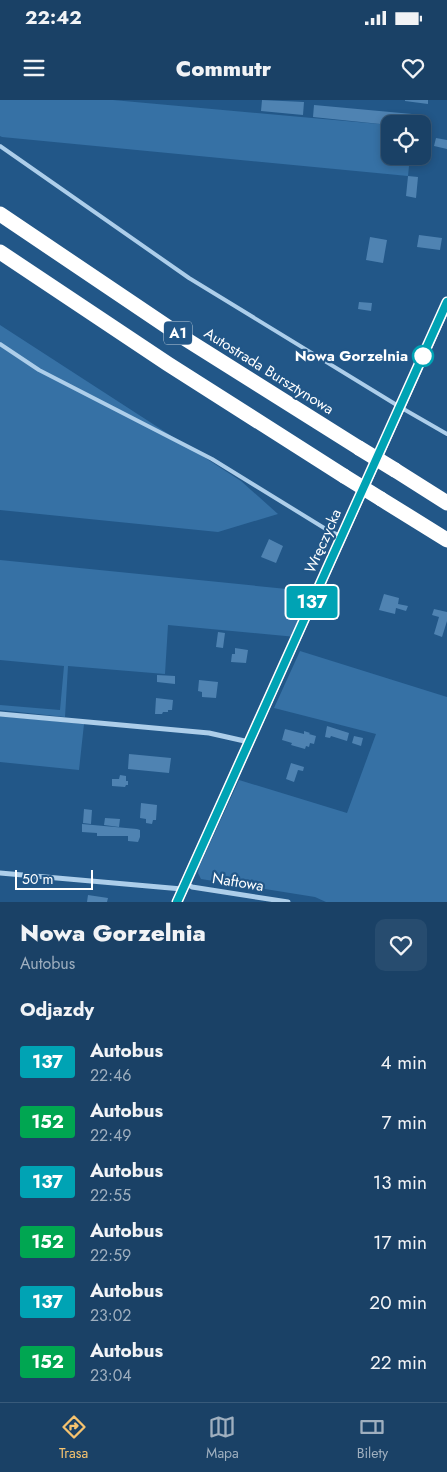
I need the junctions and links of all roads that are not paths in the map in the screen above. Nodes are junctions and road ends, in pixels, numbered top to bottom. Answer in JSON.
{"nodes":[{"id":1,"x":0,"y":146,"type":"edge"},
{"id":2,"x":0,"y":214,"type":"edge"},
{"id":3,"x":0,"y":252,"type":"edge"},
{"id":4,"x":447,"y":302,"type":"edge"},
{"id":5,"x":0,"y":344,"type":"edge"},
{"id":6,"x":400,"y":407,"type":"junction"},
{"id":7,"x":447,"y":434,"type":"edge"},
{"id":8,"x":447,"y":503,"type":"edge"},
{"id":9,"x":342,"y":536,"type":"junction"},
{"id":10,"x":447,"y":540,"type":"edge"},
{"id":11,"x":0,"y":714,"type":"edge"},
{"id":12,"x":249,"y":742,"type":"junction"},
{"id":13,"x":0,"y":873,"type":"edge"},
{"id":14,"x":184,"y":886,"type":"junction"},
{"id":15,"x":176,"y":902,"type":"edge"},
{"id":16,"x":288,"y":902,"type":"edge"}],
"edges":[{"from":1,"to":6,"type":"lane"},
{"from":2,"to":8,"type":"highway","name":"Autostrada Bursztynowa","number":"A1","bridge":true},
{"from":3,"to":10,"type":"highway","number":"A1","bridge":true},
{"from":4,"to":6,"type":"main road","name":"Wręczycka"},
{"from":5,"to":9,"type":"lane"},
{"from":6,"to":7,"type":"lane"},
{"from":6,"to":9,"type":"main road","name":"Wręczycka"},
{"from":9,"to":12,"type":"main road","name":"Wręczycka"},
{"from":11,"to":12,"type":"street"},
{"from":12,"to":14,"type":"main road","name":"Wręczycka"},
{"from":13,"to":14,"type":"street","name":"Naftowa"},
{"from":14,"to":15,"type":"main road","name":"Wręczycka"},
{"from":14,"to":16,"type":"street","name":"Naftowa"}]}
